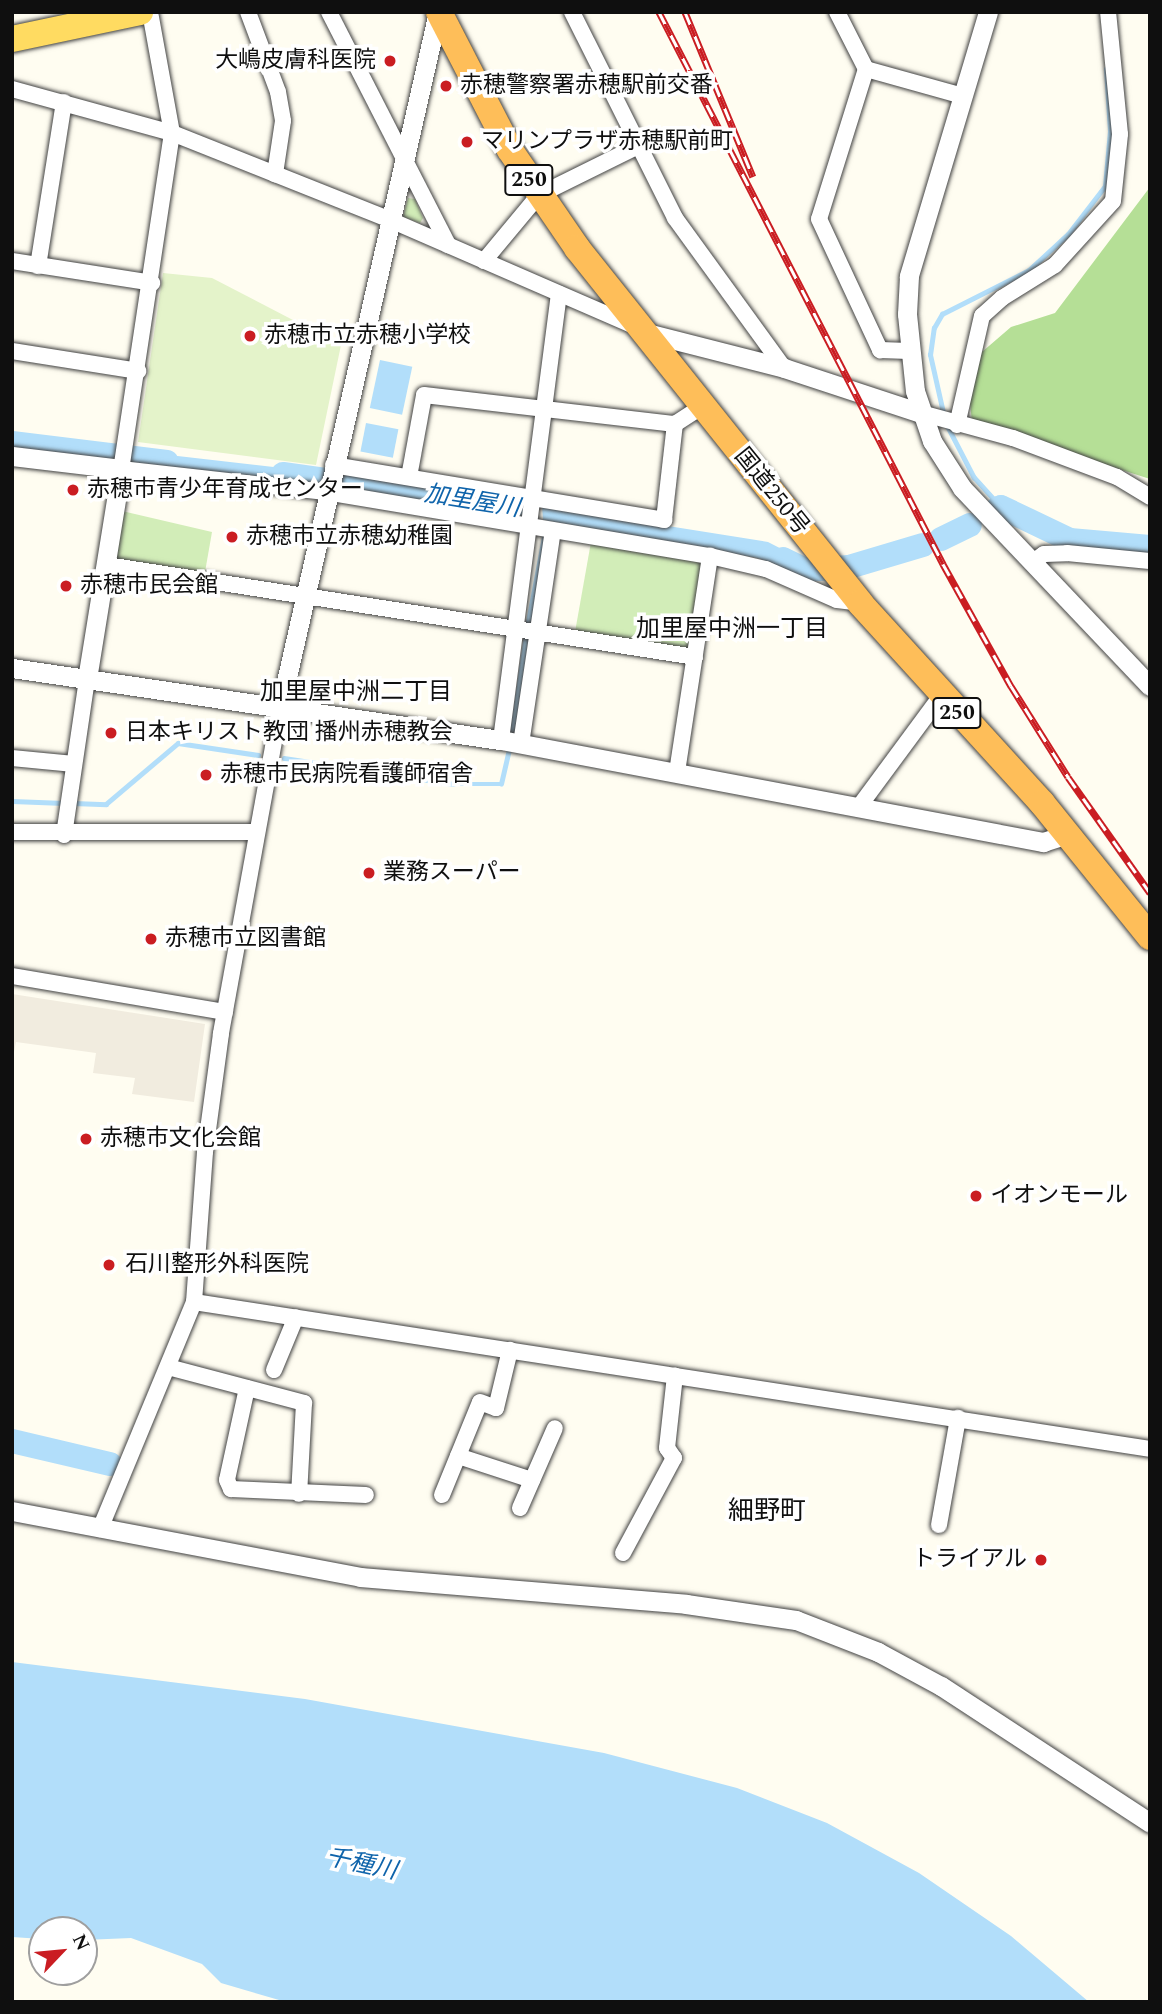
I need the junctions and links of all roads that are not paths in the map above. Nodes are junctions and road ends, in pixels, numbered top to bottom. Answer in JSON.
{"nodes":[{"id":1,"x":140,"y":12,"type":"edge"},
{"id":2,"x":150,"y":12,"type":"edge"},
{"id":3,"x":248,"y":12,"type":"edge"},
{"id":4,"x":329,"y":12,"type":"edge"},
{"id":5,"x":439,"y":12,"type":"edge"},
{"id":6,"x":572,"y":12,"type":"edge"},
{"id":7,"x":837,"y":12,"type":"edge"},
{"id":8,"x":988,"y":12,"type":"edge"},
{"id":9,"x":1108,"y":12,"type":"edge"},
{"id":10,"x":12,"y":39,"type":"edge"},
{"id":11,"x":866,"y":69,"type":"junction"},
{"id":12,"x":12,"y":89,"type":"edge"},
{"id":13,"x":963,"y":96,"type":"junction"},
{"id":14,"x":64,"y":102,"type":"junction"},
{"id":15,"x":172,"y":133,"type":"junction"},
{"id":16,"x":638,"y":146,"type":"junction"},
{"id":17,"x":403,"y":155,"type":"junction"},
{"id":18,"x":275,"y":174,"type":"junction"},
{"id":19,"x":539,"y":195,"type":"junction"},
{"id":20,"x":388,"y":219,"type":"junction"},
{"id":21,"x":448,"y":245,"type":"junction"},
{"id":22,"x":12,"y":261,"type":"edge"},
{"id":23,"x":484,"y":261,"type":"junction"},
{"id":24,"x":38,"y":267,"type":"junction"},
{"id":25,"x":152,"y":283,"type":"junction"},
{"id":26,"x":558,"y":294,"type":"junction"},
{"id":27,"x":643,"y":331,"type":"junction"},
{"id":28,"x":12,"y":351,"type":"edge"},
{"id":29,"x":909,"y":351,"type":"junction"},
{"id":30,"x":784,"y":368,"type":"junction"},
{"id":31,"x":138,"y":371,"type":"junction"},
{"id":32,"x":703,"y":406,"type":"junction"},
{"id":33,"x":545,"y":409,"type":"junction"},
{"id":34,"x":921,"y":414,"type":"junction"},
{"id":35,"x":675,"y":424,"type":"junction"},
{"id":36,"x":957,"y":425,"type":"junction"},
{"id":37,"x":12,"y":456,"type":"edge"},
{"id":38,"x":121,"y":469,"type":"junction"},
{"id":39,"x":409,"y":477,"type":"junction"},
{"id":40,"x":330,"y":479,"type":"junction"},
{"id":41,"x":1150,"y":497,"type":"edge"},
{"id":42,"x":535,"y":500,"type":"junction"},
{"id":43,"x":540,"y":527,"type":"junction"},
{"id":44,"x":710,"y":556,"type":"junction"},
{"id":45,"x":1150,"y":561,"type":"edge"},
{"id":46,"x":1032,"y":563,"type":"junction"},
{"id":47,"x":107,"y":565,"type":"junction"},
{"id":48,"x":303,"y":592,"type":"junction"},
{"id":49,"x":854,"y":595,"type":"junction"},
{"id":50,"x":517,"y":626,"type":"junction"},
{"id":51,"x":537,"y":630,"type":"junction"},
{"id":52,"x":695,"y":657,"type":"junction"},
{"id":53,"x":12,"y":668,"type":"edge"},
{"id":54,"x":87,"y":680,"type":"junction"},
{"id":55,"x":1150,"y":686,"type":"edge"},
{"id":56,"x":941,"y":696,"type":"junction"},
{"id":57,"x":279,"y":708,"type":"junction"},
{"id":58,"x":512,"y":742,"type":"junction"},
{"id":59,"x":12,"y":758,"type":"edge"},
{"id":60,"x":74,"y":764,"type":"junction"},
{"id":61,"x":677,"y":772,"type":"junction"},
{"id":62,"x":858,"y":807,"type":"junction"},
{"id":63,"x":12,"y":832,"type":"edge"},
{"id":64,"x":255,"y":832,"type":"junction"},
{"id":65,"x":1068,"y":834,"type":"junction"},
{"id":66,"x":64,"y":835,"type":"junction"},
{"id":67,"x":1150,"y":937,"type":"edge"},
{"id":68,"x":12,"y":976,"type":"edge"},
{"id":69,"x":225,"y":1012,"type":"junction"},
{"id":70,"x":194,"y":1302,"type":"junction"},
{"id":71,"x":296,"y":1317,"type":"junction"},
{"id":72,"x":509,"y":1350,"type":"junction"},
{"id":73,"x":168,"y":1367,"type":"junction"},
{"id":74,"x":274,"y":1370,"type":"dead end"},
{"id":75,"x":675,"y":1375,"type":"junction"},
{"id":76,"x":247,"y":1388,"type":"junction"},
{"id":77,"x":958,"y":1418,"type":"junction"},
{"id":78,"x":555,"y":1428,"type":"dead end"},
{"id":79,"x":1150,"y":1449,"type":"edge"},
{"id":80,"x":458,"y":1456,"type":"junction"},
{"id":81,"x":532,"y":1480,"type":"junction"},
{"id":82,"x":299,"y":1494,"type":"junction"},
{"id":83,"x":366,"y":1495,"type":"dead end"},
{"id":84,"x":442,"y":1495,"type":"dead end"},
{"id":85,"x":520,"y":1508,"type":"dead end"},
{"id":86,"x":12,"y":1511,"type":"edge"},
{"id":87,"x":939,"y":1525,"type":"dead end"},
{"id":88,"x":100,"y":1529,"type":"junction"},
{"id":89,"x":623,"y":1553,"type":"dead end"},
{"id":90,"x":1150,"y":1823,"type":"edge"}],
"edges":[{"from":1,"to":10,"type":"main road"},
{"from":2,"to":15,"type":"street"},
{"from":3,"to":18,"type":"street"},
{"from":4,"to":17,"type":"street"},
{"from":5,"to":17,"type":"street"},
{"from":5,"to":19,"type":"highway","name":"国道250号","number":"250"},
{"from":6,"to":16,"type":"street"},
{"from":7,"to":11,"type":"street"},
{"from":8,"to":13,"type":"street"},
{"from":9,"to":36,"type":"street"},
{"from":11,"to":13,"type":"street"},
{"from":11,"to":29,"type":"street"},
{"from":12,"to":14,"type":"street"},
{"from":13,"to":29,"type":"street"},
{"from":14,"to":15,"type":"street"},
{"from":14,"to":24,"type":"street"},
{"from":15,"to":18,"type":"street"},
{"from":15,"to":25,"type":"street"},
{"from":16,"to":19,"type":"street"},
{"from":16,"to":30,"type":"street"},
{"from":17,"to":20,"type":"street"},
{"from":17,"to":21,"type":"street"},
{"from":18,"to":20,"type":"street"},
{"from":19,"to":23,"type":"street"},
{"from":19,"to":27,"type":"highway","name":"国道250号","number":"250"},
{"from":20,"to":21,"type":"street"},
{"from":20,"to":40,"type":"street"},
{"from":21,"to":23,"type":"street"},
{"from":22,"to":24,"type":"street"},
{"from":23,"to":26,"type":"street"},
{"from":24,"to":25,"type":"street"},
{"from":25,"to":31,"type":"street"},
{"from":26,"to":27,"type":"street"},
{"from":26,"to":33,"type":"street"},
{"from":27,"to":30,"type":"street"},
{"from":27,"to":32,"type":"highway","name":"国道250号","number":"250"},
{"from":28,"to":31,"type":"street"},
{"from":29,"to":34,"type":"street"},
{"from":30,"to":34,"type":"street"},
{"from":31,"to":38,"type":"street"},
{"from":32,"to":35,"type":"street"},
{"from":32,"to":49,"type":"highway","name":"国道250号","number":"250"},
{"from":33,"to":35,"type":"street"},
{"from":33,"to":39,"type":"street"},
{"from":33,"to":42,"type":"street"},
{"from":34,"to":36,"type":"street"},
{"from":34,"to":46,"type":"street"},
{"from":35,"to":42,"type":"street"},
{"from":36,"to":41,"type":"street"},
{"from":37,"to":38,"type":"street"},
{"from":38,"to":40,"type":"street"},
{"from":38,"to":47,"type":"street"},
{"from":39,"to":40,"type":"street"},
{"from":39,"to":42,"type":"street"},
{"from":40,"to":43,"type":"street"},
{"from":40,"to":48,"type":"street"},
{"from":42,"to":43,"type":"street"},
{"from":43,"to":44,"type":"street"},
{"from":43,"to":50,"type":"street"},
{"from":43,"to":51,"type":"street"},
{"from":44,"to":49,"type":"street"},
{"from":44,"to":52,"type":"street"},
{"from":45,"to":46,"type":"street"},
{"from":46,"to":55,"type":"street"},
{"from":47,"to":48,"type":"street"},
{"from":47,"to":54,"type":"street"},
{"from":48,"to":50,"type":"street"},
{"from":48,"to":57,"type":"street"},
{"from":49,"to":56,"type":"highway","name":"国道250号","number":"250"},
{"from":50,"to":51,"type":"street"},
{"from":50,"to":58,"type":"street"},
{"from":51,"to":52,"type":"street"},
{"from":51,"to":58,"type":"street"},
{"from":52,"to":61,"type":"street"},
{"from":53,"to":54,"type":"street"},
{"from":54,"to":57,"type":"street"},
{"from":54,"to":60,"type":"street"},
{"from":56,"to":62,"type":"street"},
{"from":56,"to":65,"type":"highway","name":"国道250号","number":"250"},
{"from":57,"to":58,"type":"street"},
{"from":57,"to":64,"type":"street"},
{"from":58,"to":61,"type":"street"},
{"from":59,"to":60,"type":"street"},
{"from":60,"to":66,"type":"street"},
{"from":61,"to":62,"type":"street"},
{"from":62,"to":65,"type":"street"},
{"from":63,"to":66,"type":"street"},
{"from":64,"to":66,"type":"street"},
{"from":64,"to":69,"type":"street"},
{"from":65,"to":67,"type":"highway","name":"国道250号","number":"250"},
{"from":68,"to":69,"type":"street"},
{"from":69,"to":70,"type":"street"},
{"from":70,"to":71,"type":"street"},
{"from":70,"to":73,"type":"street"},
{"from":71,"to":72,"type":"street"},
{"from":71,"to":74,"type":"street"},
{"from":72,"to":75,"type":"street"},
{"from":72,"to":80,"type":"street"},
{"from":73,"to":76,"type":"street"},
{"from":73,"to":88,"type":"street"},
{"from":75,"to":77,"type":"street"},
{"from":75,"to":89,"type":"street"},
{"from":76,"to":82,"type":"street"},
{"from":76,"to":82,"type":"street"},
{"from":77,"to":79,"type":"street"},
{"from":77,"to":87,"type":"street"},
{"from":78,"to":81,"type":"street"},
{"from":80,"to":81,"type":"street"},
{"from":80,"to":84,"type":"street"},
{"from":81,"to":85,"type":"street"},
{"from":82,"to":83,"type":"street"},
{"from":86,"to":88,"type":"street"},
{"from":88,"to":90,"type":"street"}]}
